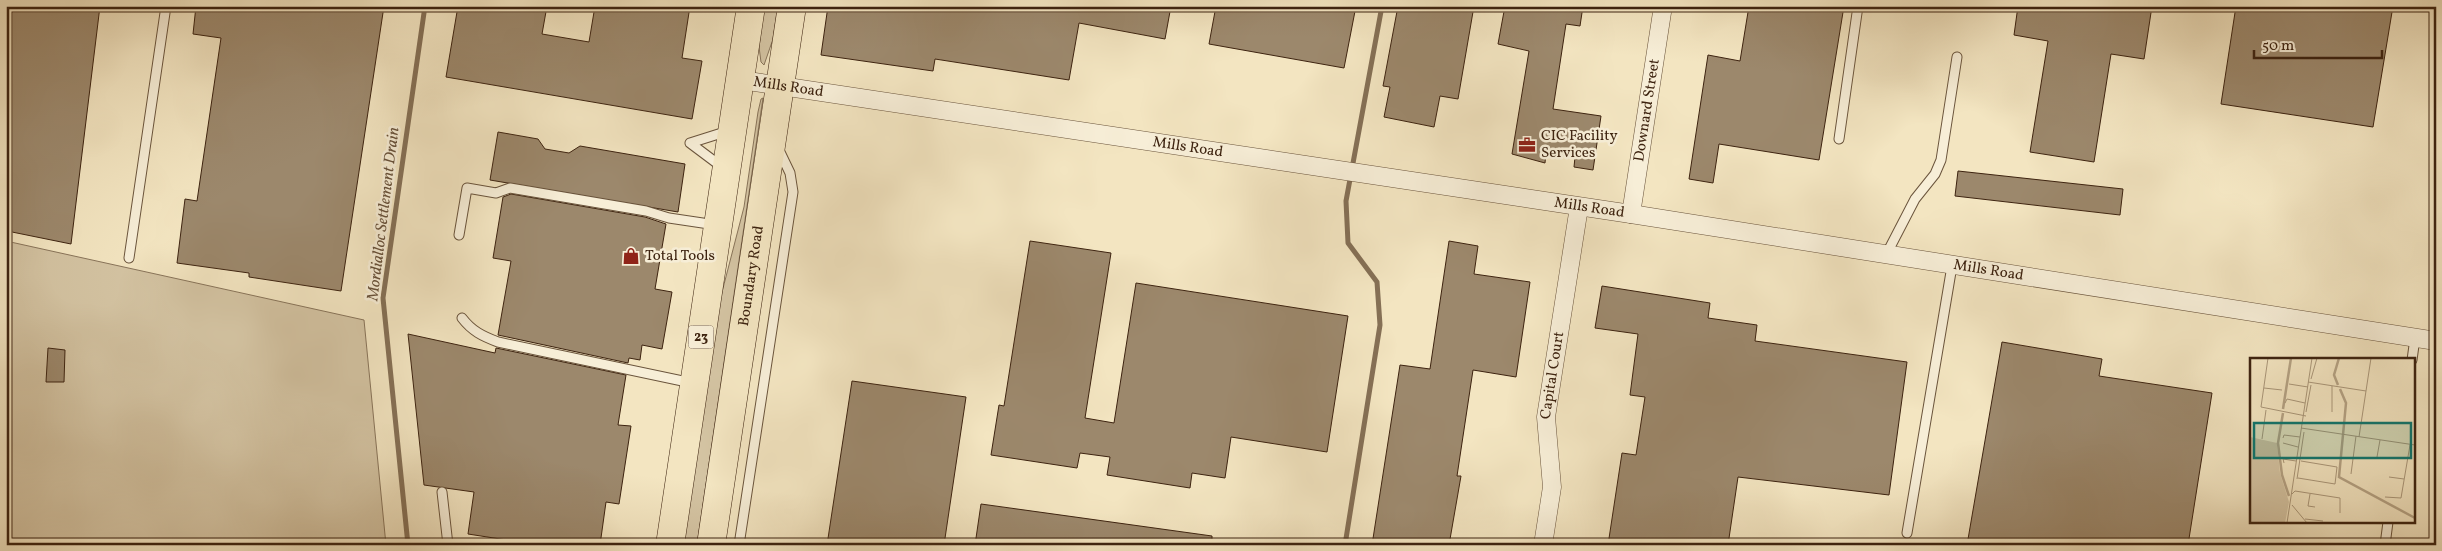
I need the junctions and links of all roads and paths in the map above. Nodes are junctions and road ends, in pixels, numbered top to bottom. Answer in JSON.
{"nodes":[{"id":1,"x":166,"y":6,"type":"edge"},
{"id":2,"x":751,"y":6,"type":"edge"},
{"id":3,"x":792,"y":6,"type":"edge"},
{"id":4,"x":1662,"y":6,"type":"edge"},
{"id":5,"x":1858,"y":6,"type":"edge"},
{"id":6,"x":1957,"y":57,"type":"dead end"},
{"id":7,"x":741,"y":80,"type":"junction"},
{"id":8,"x":781,"y":86,"type":"junction"},
{"id":9,"x":733,"y":129,"type":"junction"},
{"id":10,"x":773,"y":137,"type":"junction"},
{"id":11,"x":1839,"y":139,"type":"dead end"},
{"id":12,"x":727,"y":171,"type":"junction"},
{"id":13,"x":1579,"y":207,"type":"junction"},
{"id":14,"x":1630,"y":214,"type":"junction"},
{"id":15,"x":718,"y":226,"type":"junction"},
{"id":16,"x":459,"y":235,"type":"dead end"},
{"id":17,"x":1886,"y":255,"type":"junction"},
{"id":18,"x":129,"y":258,"type":"dead end"},
{"id":19,"x":1952,"y":266,"type":"junction"},
{"id":20,"x":462,"y":318,"type":"dead end"},
{"id":21,"x":2415,"y":338,"type":"junction"},
{"id":22,"x":2436,"y":341,"type":"edge"},
{"id":23,"x":2412,"y":358,"type":"edge"},
{"id":24,"x":694,"y":384,"type":"junction"},
{"id":25,"x":442,"y":492,"type":"dead end"},
{"id":26,"x":2388,"y":524,"type":"edge"},
{"id":27,"x":1907,"y":533,"type":"dead end"},
{"id":28,"x":448,"y":545,"type":"edge"},
{"id":29,"x":670,"y":545,"type":"edge"},
{"id":30,"x":711,"y":545,"type":"edge"},
{"id":31,"x":739,"y":545,"type":"edge"},
{"id":32,"x":1543,"y":545,"type":"edge"},
{"id":33,"x":2384,"y":545,"type":"edge"}],
"edges":[{"from":1,"to":18,"type":"lane"},
{"from":2,"to":7,"type":"main road","number":"23"},
{"from":3,"to":8,"type":"main road","name":"Boundary Road"},
{"from":4,"to":14,"type":"street","name":"Downard Street"},
{"from":5,"to":11,"type":"lane"},
{"from":6,"to":17,"type":"lane"},
{"from":7,"to":8,"type":"street","name":"Mills Road"},
{"from":7,"to":9,"type":"main road","number":"23"},
{"from":8,"to":10,"type":"main road","name":"Boundary Road"},
{"from":8,"to":13,"type":"street","name":"Mills Road"},
{"from":9,"to":12,"type":"main road","number":"23"},
{"from":9,"to":12,"type":"lane"},
{"from":10,"to":30,"type":"main road","name":"Boundary Road"},
{"from":10,"to":31,"type":"lane"},
{"from":12,"to":15,"type":"main road","number":"23"},
{"from":13,"to":14,"type":"street","name":"Mills Road"},
{"from":13,"to":32,"type":"street","name":"Capital Court"},
{"from":14,"to":17,"type":"street","name":"Mills Road"},
{"from":15,"to":16,"type":"lane"},
{"from":15,"to":24,"type":"main road","number":"23"},
{"from":17,"to":19,"type":"street","name":"Mills Road"},
{"from":19,"to":21,"type":"street","name":"Mills Road"},
{"from":19,"to":27,"type":"lane"},
{"from":20,"to":24,"type":"lane"},
{"from":21,"to":22,"type":"street","name":"Mills Road"},
{"from":21,"to":23,"type":"lane"},
{"from":24,"to":29,"type":"main road","number":"23"},
{"from":25,"to":28,"type":"lane"},
{"from":26,"to":33,"type":"lane"}]}
